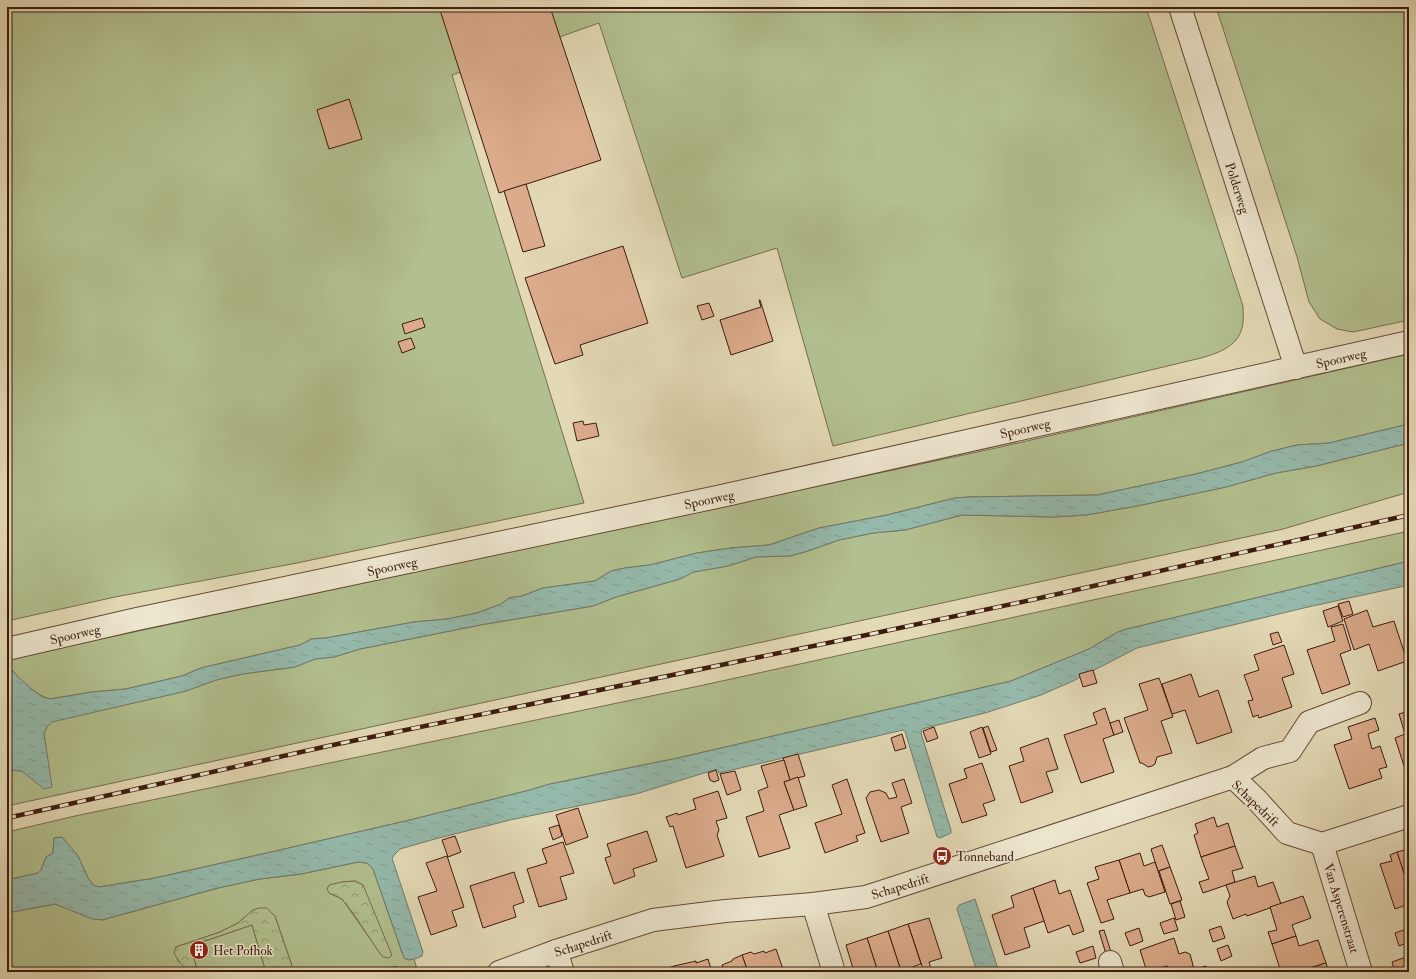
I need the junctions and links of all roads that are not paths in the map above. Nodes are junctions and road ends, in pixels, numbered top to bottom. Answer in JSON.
{"nodes":[{"id":1,"x":1180,"y":7,"type":"edge"},
{"id":2,"x":1409,"y":342,"type":"edge"},
{"id":3,"x":1296,"y":368,"type":"junction"},
{"id":4,"x":7,"y":649,"type":"edge"},
{"id":5,"x":1360,"y":703,"type":"dead end"},
{"id":6,"x":1233,"y":777,"type":"junction"},
{"id":7,"x":1409,"y":816,"type":"edge"},
{"id":8,"x":1322,"y":844,"type":"junction"},
{"id":9,"x":813,"y":904,"type":"junction"},
{"id":10,"x":556,"y":951,"type":"junction"},
{"id":11,"x":500,"y":972,"type":"edge"},
{"id":12,"x":563,"y":972,"type":"edge"},
{"id":13,"x":834,"y":972,"type":"edge"},
{"id":14,"x":1361,"y":972,"type":"edge"}],
"edges":[{"from":1,"to":3,"type":"street","name":"Polderweg"},
{"from":2,"to":3,"type":"street","name":"Spoorweg"},
{"from":3,"to":4,"type":"street","name":"Spoorweg"},
{"from":5,"to":6,"type":"street"},
{"from":6,"to":8,"type":"street","name":"Schapedrift"},
{"from":6,"to":9,"type":"street","name":"Schapedrift"},
{"from":7,"to":8,"type":"street"},
{"from":8,"to":14,"type":"street","name":"Van Asperenstraat"},
{"from":9,"to":10,"type":"street","name":"Schapedrift"},
{"from":9,"to":13,"type":"street"},
{"from":10,"to":11,"type":"street","name":"Schapedrift"},
{"from":10,"to":12,"type":"street"}]}
